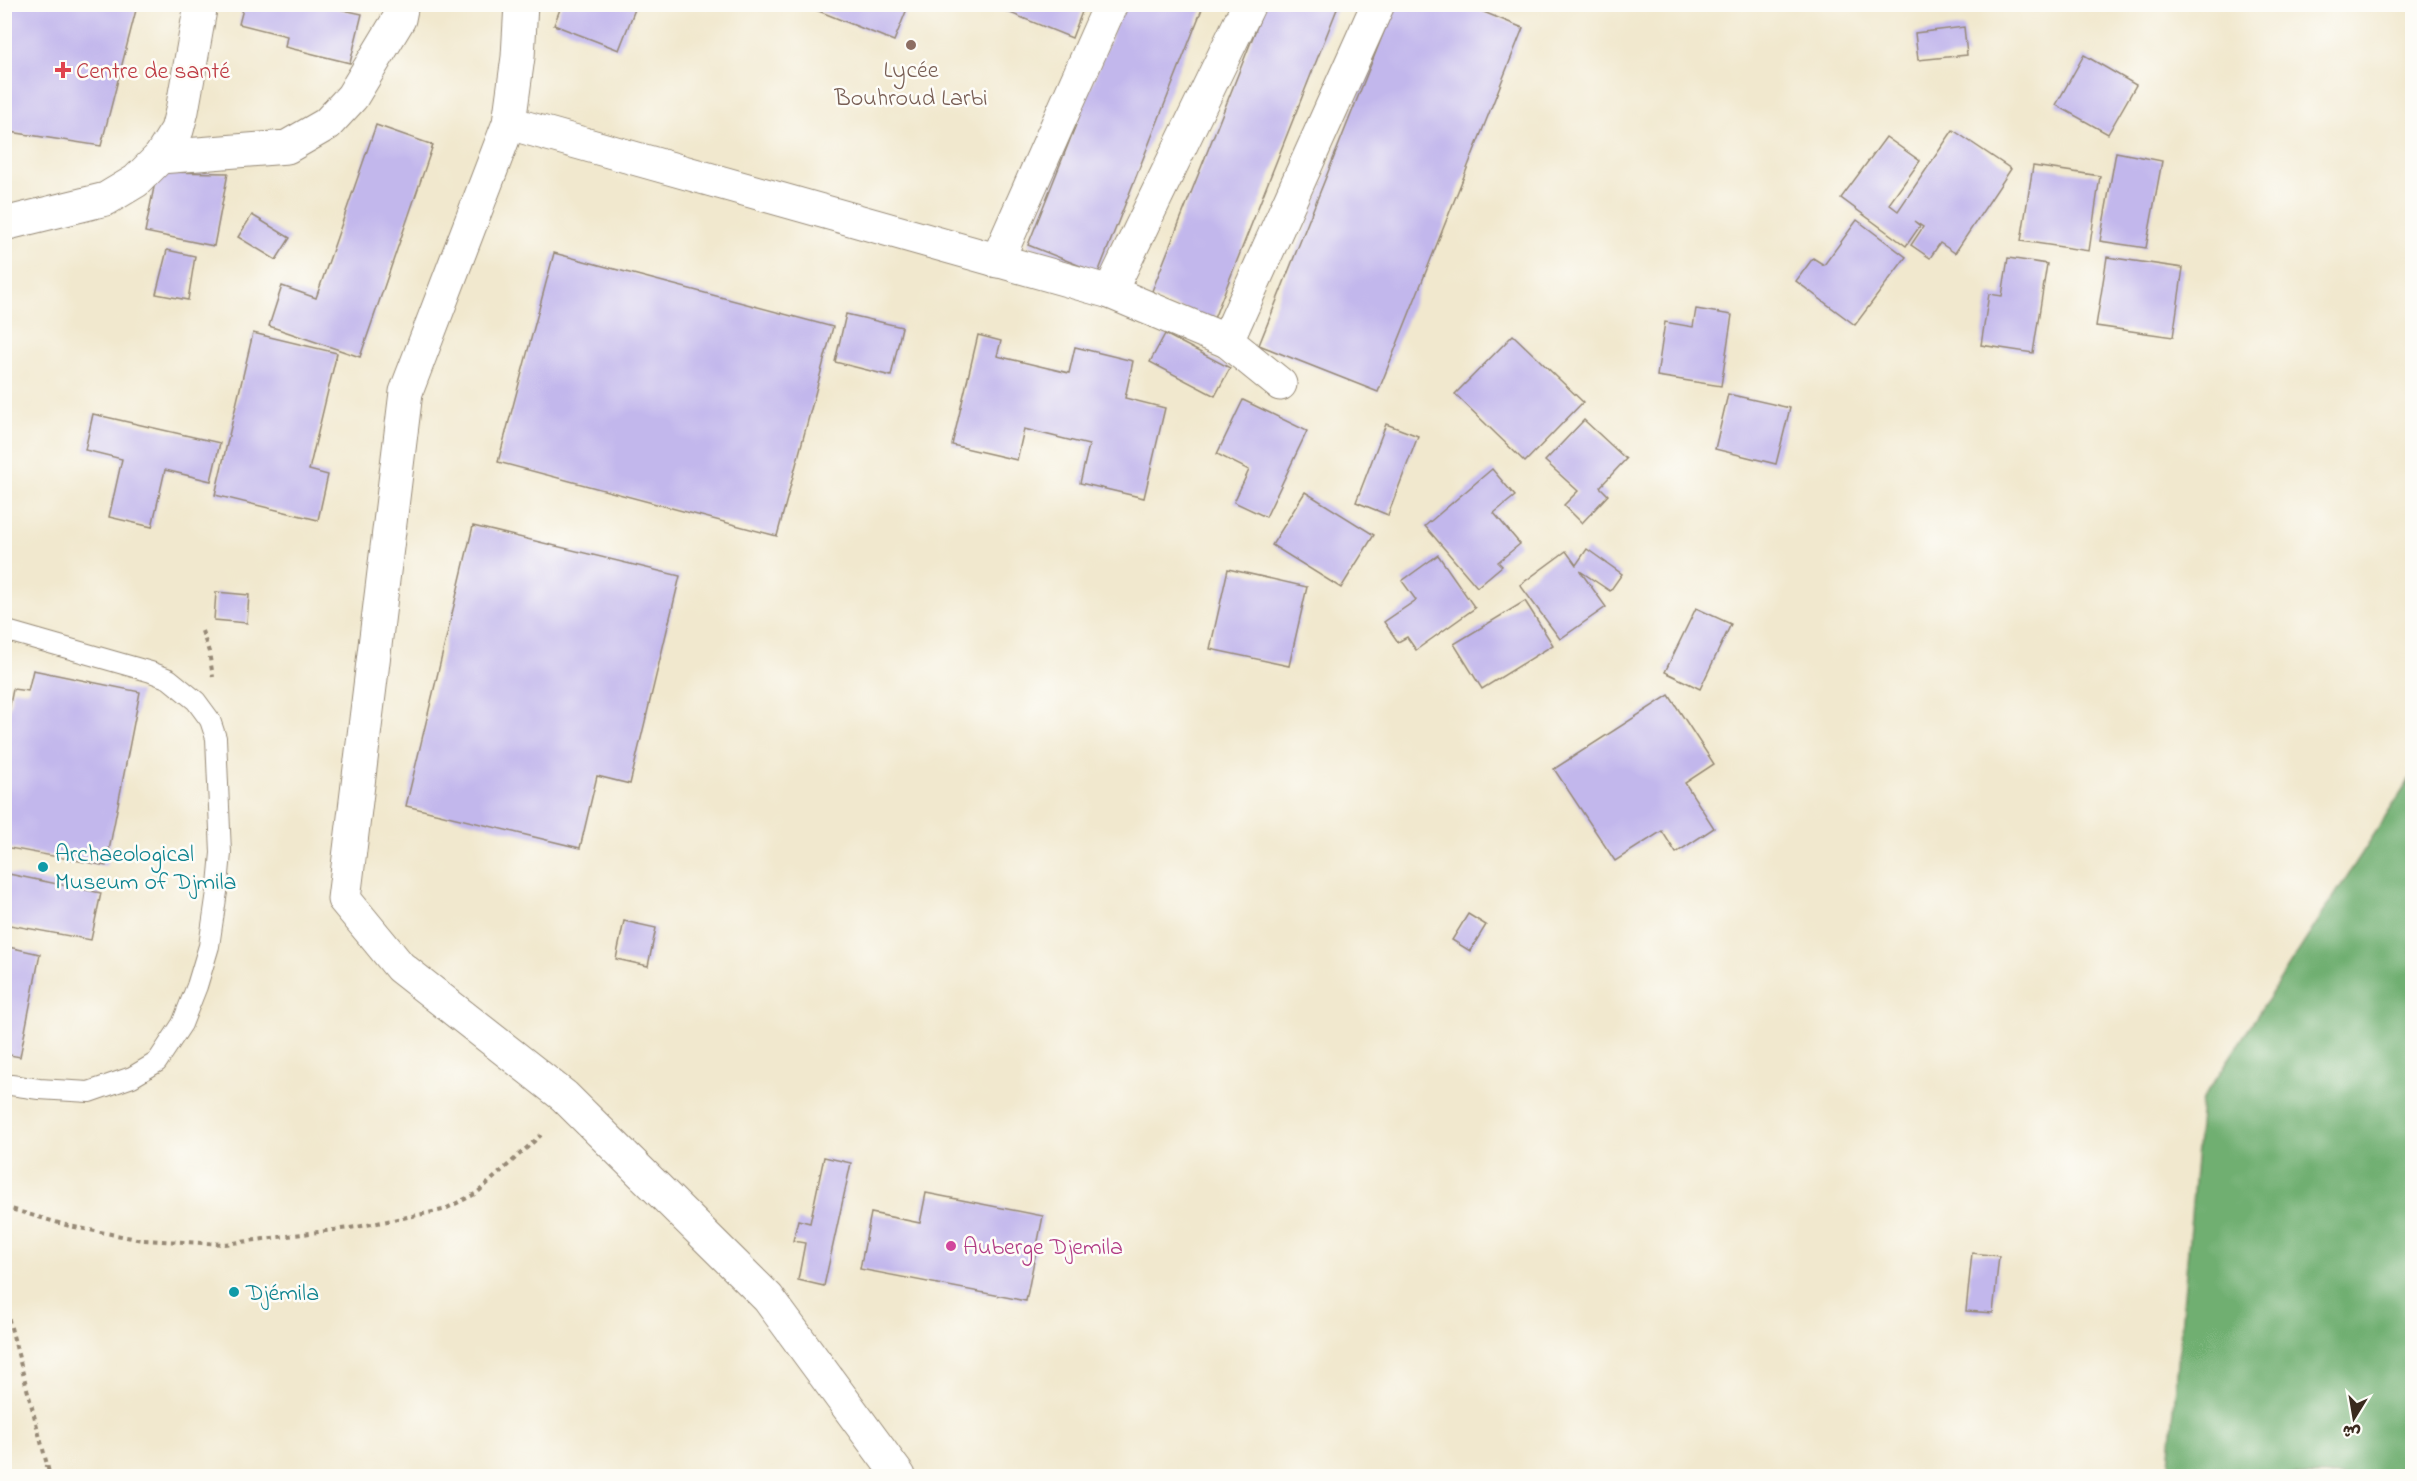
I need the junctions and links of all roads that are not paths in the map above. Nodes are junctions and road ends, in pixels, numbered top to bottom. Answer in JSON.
{"nodes":[{"id":1,"x":201,"y":4,"type":"edge"},
{"id":2,"x":402,"y":4,"type":"edge"},
{"id":3,"x":521,"y":4,"type":"edge"},
{"id":4,"x":1111,"y":4,"type":"edge"},
{"id":5,"x":1249,"y":4,"type":"edge"},
{"id":6,"x":1378,"y":4,"type":"edge"},
{"id":7,"x":509,"y":123,"type":"junction"},
{"id":8,"x":160,"y":157,"type":"junction"},
{"id":9,"x":4,"y":224,"type":"edge"},
{"id":10,"x":997,"y":261,"type":"junction"},
{"id":11,"x":1110,"y":292,"type":"junction"},
{"id":12,"x":1227,"y":340,"type":"junction"},
{"id":13,"x":1280,"y":384,"type":"dead end"},
{"id":14,"x":4,"y":630,"type":"edge"},
{"id":15,"x":4,"y":1084,"type":"edge"},
{"id":16,"x":898,"y":1476,"type":"edge"}],
"edges":[{"from":1,"to":8,"type":"street"},
{"from":2,"to":8,"type":"street"},
{"from":3,"to":7,"type":"street"},
{"from":4,"to":10,"type":"street"},
{"from":5,"to":11,"type":"street"},
{"from":6,"to":12,"type":"street"},
{"from":7,"to":10,"type":"street"},
{"from":7,"to":16,"type":"street"},
{"from":8,"to":9,"type":"street"},
{"from":10,"to":11,"type":"street"},
{"from":11,"to":12,"type":"street"},
{"from":12,"to":13,"type":"street"},
{"from":14,"to":15,"type":"lane"}]}
